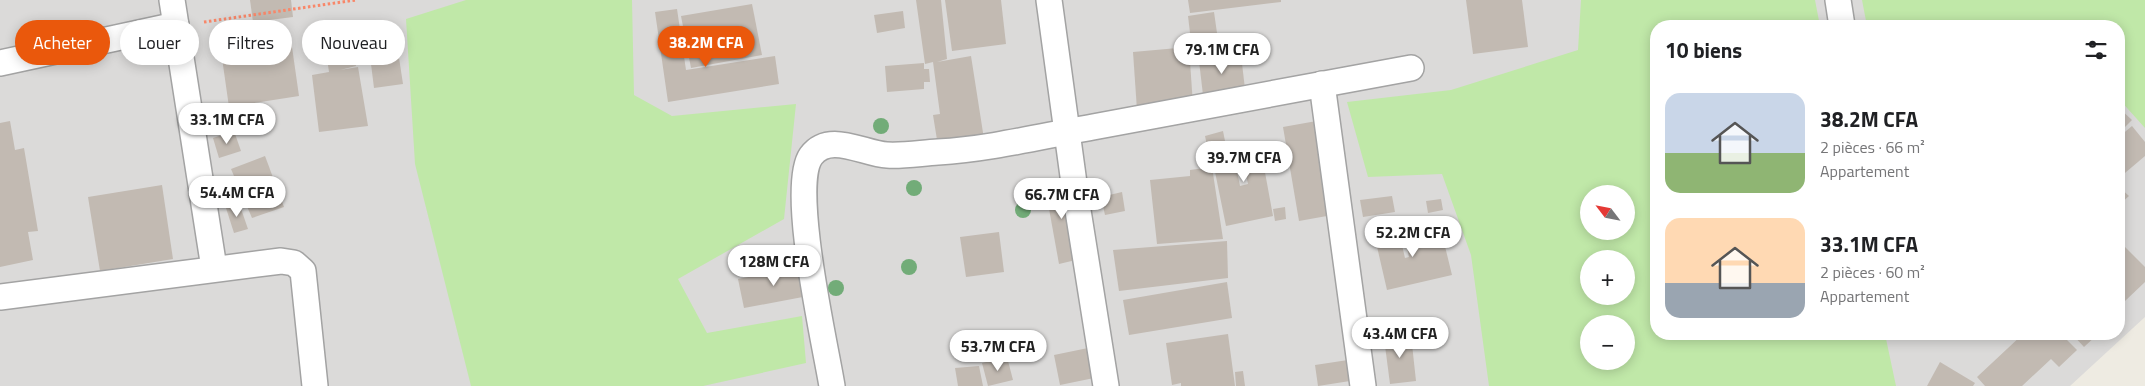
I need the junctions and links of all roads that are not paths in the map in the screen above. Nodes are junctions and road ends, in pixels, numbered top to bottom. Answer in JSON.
{"nodes":[{"id":1,"x":172,"y":0,"type":"edge"},
{"id":2,"x":1049,"y":0,"type":"edge"},
{"id":3,"x":1838,"y":0,"type":"edge"},
{"id":4,"x":175,"y":20,"type":"edge"},
{"id":5,"x":1841,"y":20,"type":"edge"},
{"id":6,"x":120,"y":37,"type":"edge"},
{"id":7,"x":0,"y":63,"type":"edge"},
{"id":8,"x":182,"y":65,"type":"edge"},
{"id":9,"x":1411,"y":68,"type":"dead end"},
{"id":10,"x":1322,"y":84,"type":"junction"},
{"id":11,"x":1067,"y":132,"type":"junction"},
{"id":12,"x":214,"y":268,"type":"junction"},
{"id":13,"x":0,"y":297,"type":"edge"},
{"id":14,"x":315,"y":386,"type":"edge"},
{"id":15,"x":832,"y":386,"type":"edge"},
{"id":16,"x":1106,"y":386,"type":"edge"},
{"id":17,"x":1363,"y":386,"type":"edge"}],
"edges":[{"from":1,"to":4,"type":"street"},
{"from":2,"to":11,"type":"street"},
{"from":3,"to":5,"type":"street"},
{"from":6,"to":7,"type":"street"},
{"from":8,"to":12,"type":"street"},
{"from":9,"to":10,"type":"street"},
{"from":10,"to":11,"type":"street"},
{"from":10,"to":17,"type":"street"},
{"from":11,"to":15,"type":"street"},
{"from":11,"to":16,"type":"street"},
{"from":12,"to":13,"type":"street"},
{"from":12,"to":14,"type":"street"}]}
